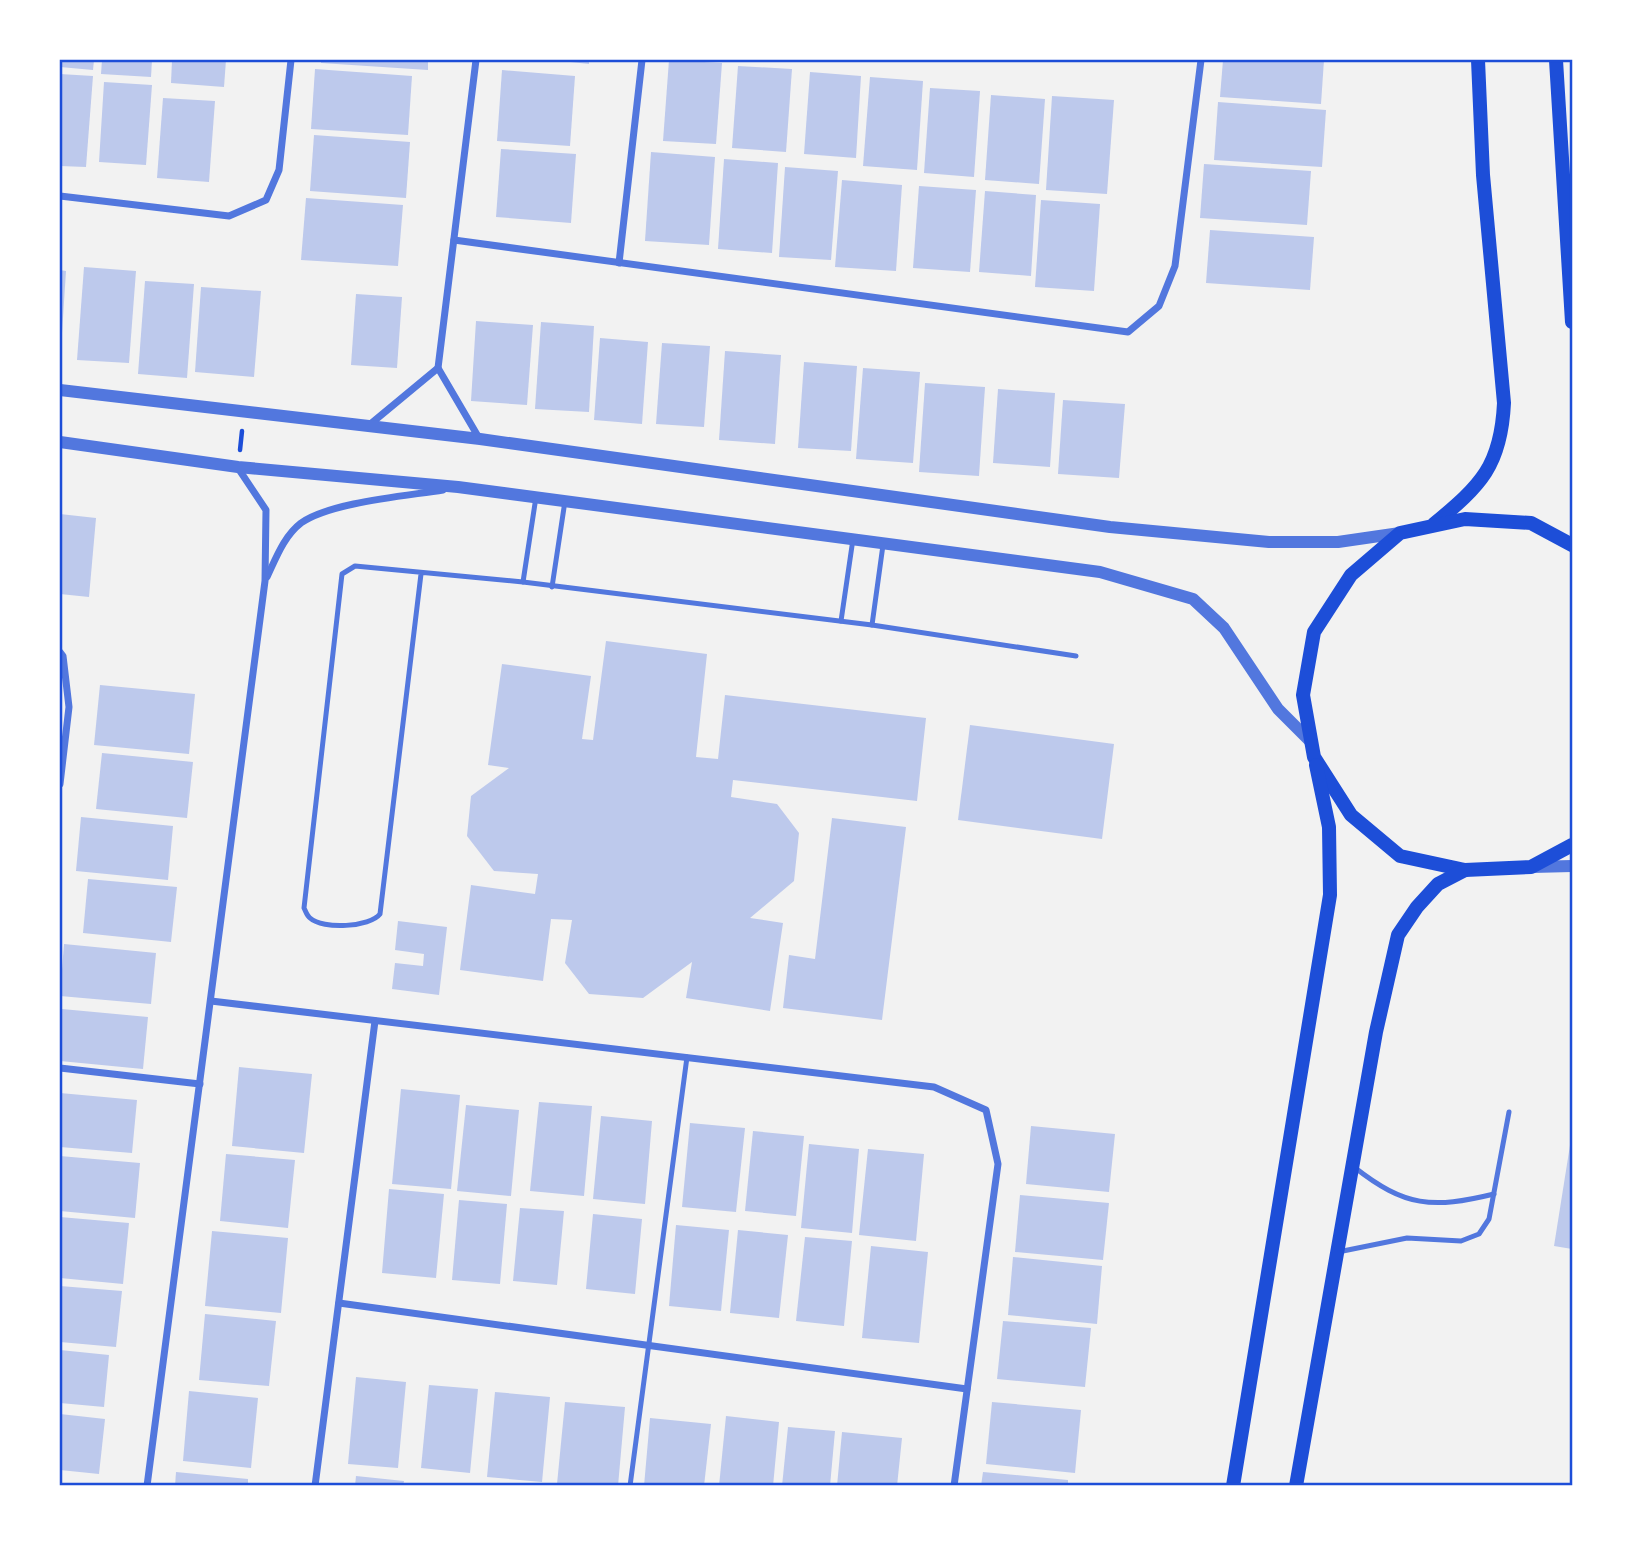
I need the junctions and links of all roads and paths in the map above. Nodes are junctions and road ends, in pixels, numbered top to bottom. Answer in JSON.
{"nodes":[{"id":1,"x":292,"y":60,"type":"edge"},
{"id":2,"x":476,"y":60,"type":"edge"},
{"id":3,"x":642,"y":60,"type":"edge"},
{"id":4,"x":1201,"y":60,"type":"edge"},
{"id":5,"x":1478,"y":60,"type":"edge"},
{"id":6,"x":1556,"y":60,"type":"edge"},
{"id":7,"x":60,"y":195,"type":"edge"},
{"id":8,"x":454,"y":240,"type":"junction"},
{"id":9,"x":619,"y":263,"type":"junction"},
{"id":10,"x":1573,"y":322,"type":"edge"},
{"id":11,"x":438,"y":368,"type":"junction"},
{"id":12,"x":60,"y":390,"type":"edge"},
{"id":13,"x":244,"y":412,"type":"junction"},
{"id":14,"x":366,"y":428,"type":"junction"},
{"id":15,"x":480,"y":439,"type":"junction"},
{"id":16,"x":60,"y":442,"type":"edge"},
{"id":17,"x":238,"y":467,"type":"junction"},
{"id":18,"x":458,"y":487,"type":"junction"},
{"id":19,"x":536,"y":497,"type":"junction"},
{"id":20,"x":565,"y":501,"type":"junction"},
{"id":21,"x":1432,"y":526,"type":"junction"},
{"id":22,"x":1400,"y":533,"type":"junction"},
{"id":23,"x":853,"y":539,"type":"junction"},
{"id":24,"x":883,"y":544,"type":"junction"},
{"id":25,"x":1573,"y":544,"type":"edge"},
{"id":26,"x":422,"y":574,"type":"junction"},
{"id":27,"x":265,"y":581,"type":"junction"},
{"id":28,"x":523,"y":582,"type":"junction"},
{"id":29,"x":552,"y":587,"type":"junction"},
{"id":30,"x":841,"y":621,"type":"junction"},
{"id":31,"x":872,"y":625,"type":"junction"},
{"id":32,"x":60,"y":652,"type":"edge"},
{"id":33,"x":1076,"y":656,"type":"dead end"},
{"id":34,"x":1311,"y":742,"type":"junction"},
{"id":35,"x":1314,"y":757,"type":"junction"},
{"id":36,"x":60,"y":784,"type":"edge"},
{"id":37,"x":1573,"y":845,"type":"edge"},
{"id":38,"x":1573,"y":866,"type":"edge"},
{"id":39,"x":1531,"y":867,"type":"junction"},
{"id":40,"x":1465,"y":870,"type":"junction"},
{"id":41,"x":211,"y":1001,"type":"junction"},
{"id":42,"x":375,"y":1021,"type":"junction"},
{"id":43,"x":687,"y":1057,"type":"junction"},
{"id":44,"x":60,"y":1068,"type":"edge"},
{"id":45,"x":200,"y":1084,"type":"junction"},
{"id":46,"x":1509,"y":1112,"type":"dead end"},
{"id":47,"x":1353,"y":1167,"type":"junction"},
{"id":48,"x":1494,"y":1194,"type":"junction"},
{"id":49,"x":1338,"y":1252,"type":"junction"},
{"id":50,"x":339,"y":1303,"type":"junction"},
{"id":51,"x":649,"y":1345,"type":"junction"},
{"id":52,"x":967,"y":1389,"type":"junction"},
{"id":53,"x":146,"y":1486,"type":"edge"},
{"id":54,"x":315,"y":1486,"type":"edge"},
{"id":55,"x":630,"y":1486,"type":"edge"},
{"id":56,"x":954,"y":1486,"type":"edge"},
{"id":57,"x":1233,"y":1486,"type":"edge"},
{"id":58,"x":1296,"y":1486,"type":"edge"}],
"edges":[{"from":1,"to":7,"type":"street"},
{"from":2,"to":8,"type":"street"},
{"from":3,"to":9,"type":"street"},
{"from":4,"to":9,"type":"street"},
{"from":5,"to":21,"type":"main road"},
{"from":6,"to":10,"type":"main road"},
{"from":8,"to":9,"type":"street"},
{"from":8,"to":11,"type":"street"},
{"from":11,"to":14,"type":"street"},
{"from":11,"to":15,"type":"street"},
{"from":12,"to":13,"type":"street"},
{"from":13,"to":14,"type":"street"},
{"from":13,"to":17,"type":"path"},
{"from":14,"to":15,"type":"street"},
{"from":15,"to":22,"type":"street"},
{"from":16,"to":17,"type":"street"},
{"from":17,"to":18,"type":"street"},
{"from":17,"to":27,"type":"street"},
{"from":18,"to":19,"type":"street"},
{"from":18,"to":27,"type":"street"},
{"from":19,"to":20,"type":"street"},
{"from":19,"to":28,"type":"lane"},
{"from":20,"to":23,"type":"street"},
{"from":20,"to":29,"type":"lane"},
{"from":21,"to":22,"type":"main road"},
{"from":21,"to":25,"type":"main road"},
{"from":22,"to":34,"type":"main road"},
{"from":23,"to":24,"type":"street"},
{"from":23,"to":30,"type":"lane"},
{"from":24,"to":31,"type":"lane"},
{"from":24,"to":34,"type":"street"},
{"from":26,"to":26,"type":"lane"},
{"from":26,"to":28,"type":"lane"},
{"from":27,"to":41,"type":"street"},
{"from":28,"to":29,"type":"lane"},
{"from":29,"to":30,"type":"lane"},
{"from":30,"to":31,"type":"lane"},
{"from":31,"to":33,"type":"lane"},
{"from":32,"to":36,"type":"street"},
{"from":34,"to":35,"type":"main road"},
{"from":35,"to":40,"type":"main road"},
{"from":35,"to":57,"type":"main road"},
{"from":37,"to":39,"type":"main road"},
{"from":38,"to":39,"type":"street"},
{"from":39,"to":40,"type":"main road"},
{"from":40,"to":47,"type":"main road"},
{"from":41,"to":42,"type":"street"},
{"from":41,"to":45,"type":"street"},
{"from":42,"to":43,"type":"street"},
{"from":42,"to":50,"type":"street"},
{"from":43,"to":51,"type":"lane"},
{"from":43,"to":52,"type":"street"},
{"from":44,"to":45,"type":"street"},
{"from":45,"to":53,"type":"street"},
{"from":46,"to":48,"type":"lane"},
{"from":47,"to":48,"type":"lane"},
{"from":47,"to":49,"type":"main road"},
{"from":48,"to":49,"type":"lane"},
{"from":49,"to":58,"type":"main road"},
{"from":50,"to":51,"type":"street"},
{"from":50,"to":54,"type":"street"},
{"from":51,"to":52,"type":"street"},
{"from":51,"to":55,"type":"lane"},
{"from":52,"to":56,"type":"street"}]}
